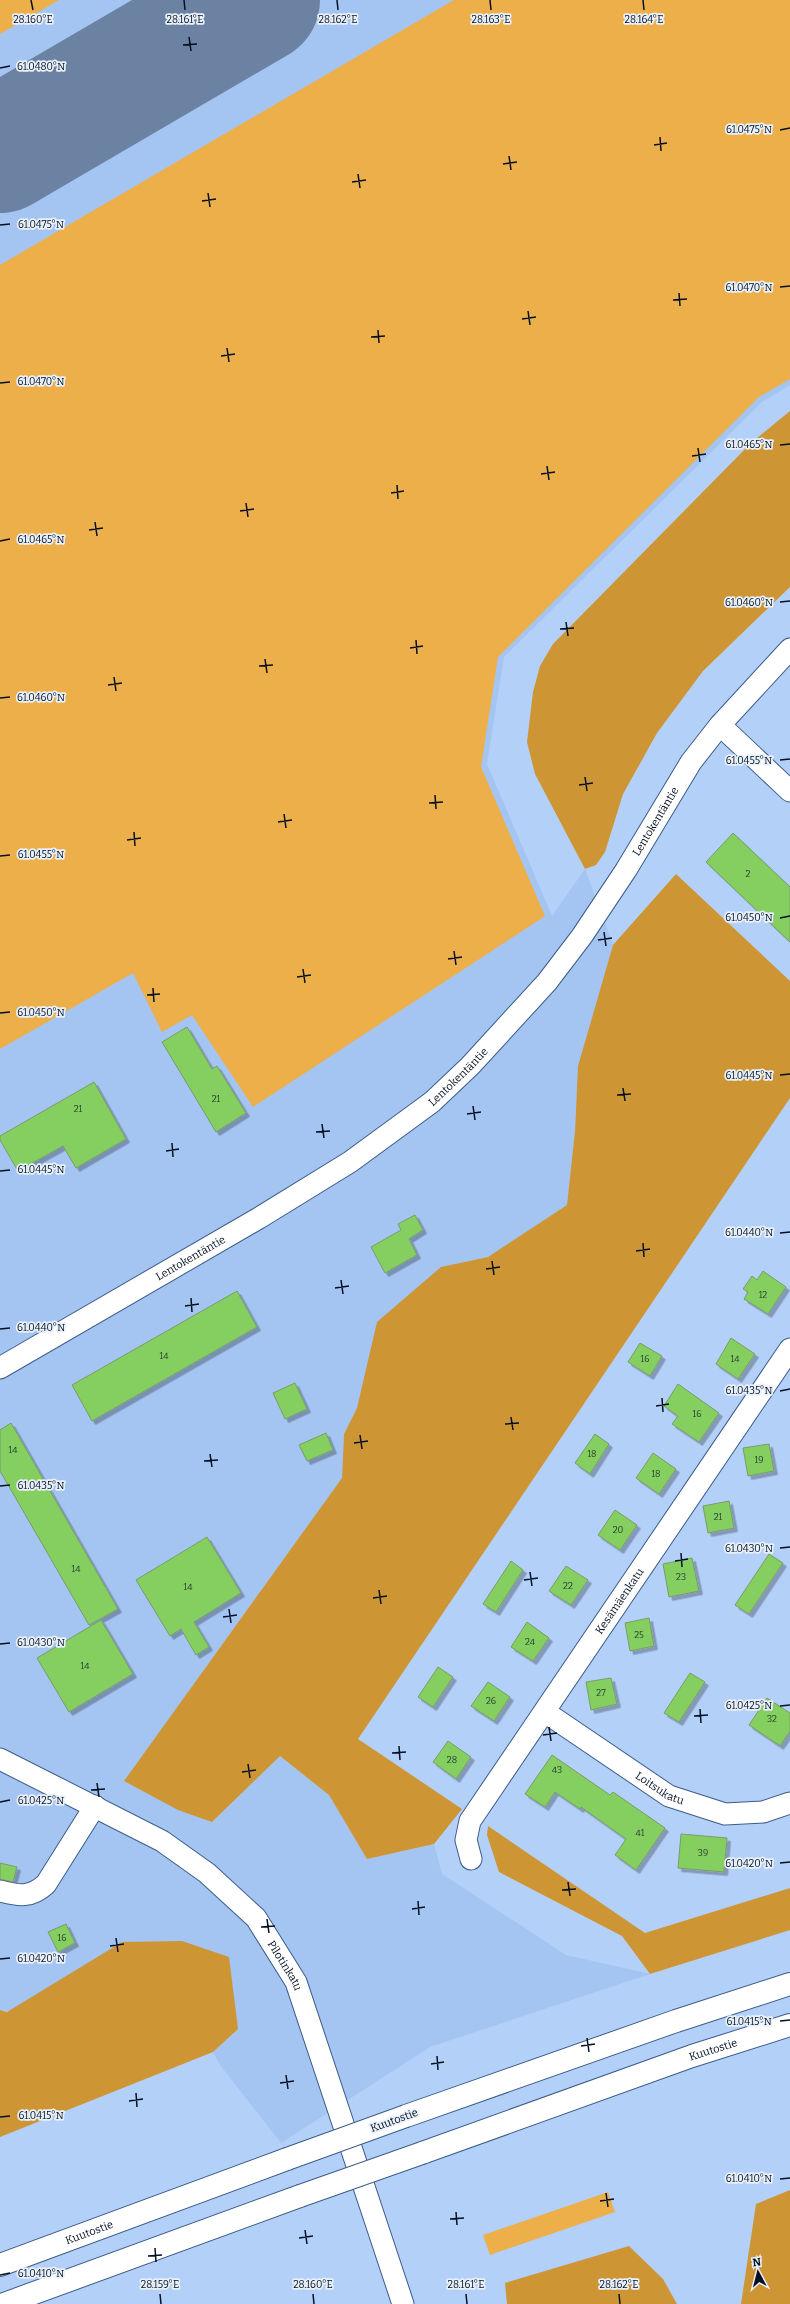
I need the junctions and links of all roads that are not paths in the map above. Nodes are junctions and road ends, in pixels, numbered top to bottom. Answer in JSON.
{"nodes":[{"id":1,"x":790,"y":648,"type":"edge"},
{"id":2,"x":720,"y":725,"type":"junction"},
{"id":3,"x":790,"y":791,"type":"edge"},
{"id":4,"x":790,"y":1349,"type":"edge"},
{"id":5,"x":0,"y":1368,"type":"edge"},
{"id":6,"x":545,"y":1712,"type":"junction"},
{"id":7,"x":0,"y":1759,"type":"edge"},
{"id":8,"x":790,"y":1803,"type":"edge"},
{"id":9,"x":95,"y":1806,"type":"junction"},
{"id":10,"x":471,"y":1858,"type":"dead end"},
{"id":11,"x":0,"y":1892,"type":"edge"},
{"id":12,"x":790,"y":1984,"type":"edge"},
{"id":13,"x":790,"y":2025,"type":"edge"},
{"id":14,"x":0,"y":2265,"type":"edge"},
{"id":15,"x":4,"y":2304,"type":"edge"},
{"id":16,"x":403,"y":2304,"type":"edge"}],
"edges":[{"from":1,"to":2,"type":"street","name":"Lentokentäntie"},
{"from":2,"to":3,"type":"street"},
{"from":2,"to":5,"type":"street","name":"Lentokentäntie"},
{"from":4,"to":6,"type":"street","name":"Kesämäenkatu"},
{"from":6,"to":8,"type":"street","name":"Loitsukatu"},
{"from":6,"to":10,"type":"street","name":"Kesämäenkatu"},
{"from":7,"to":9,"type":"street","name":"Pilotinkatu"},
{"from":9,"to":11,"type":"street"},
{"from":9,"to":16,"type":"street","name":"Pilotinkatu"},
{"from":12,"to":14,"type":"highway","name":"Kuutostie","bridge":true},
{"from":13,"to":15,"type":"highway","name":"Kuutostie","bridge":true}]}
